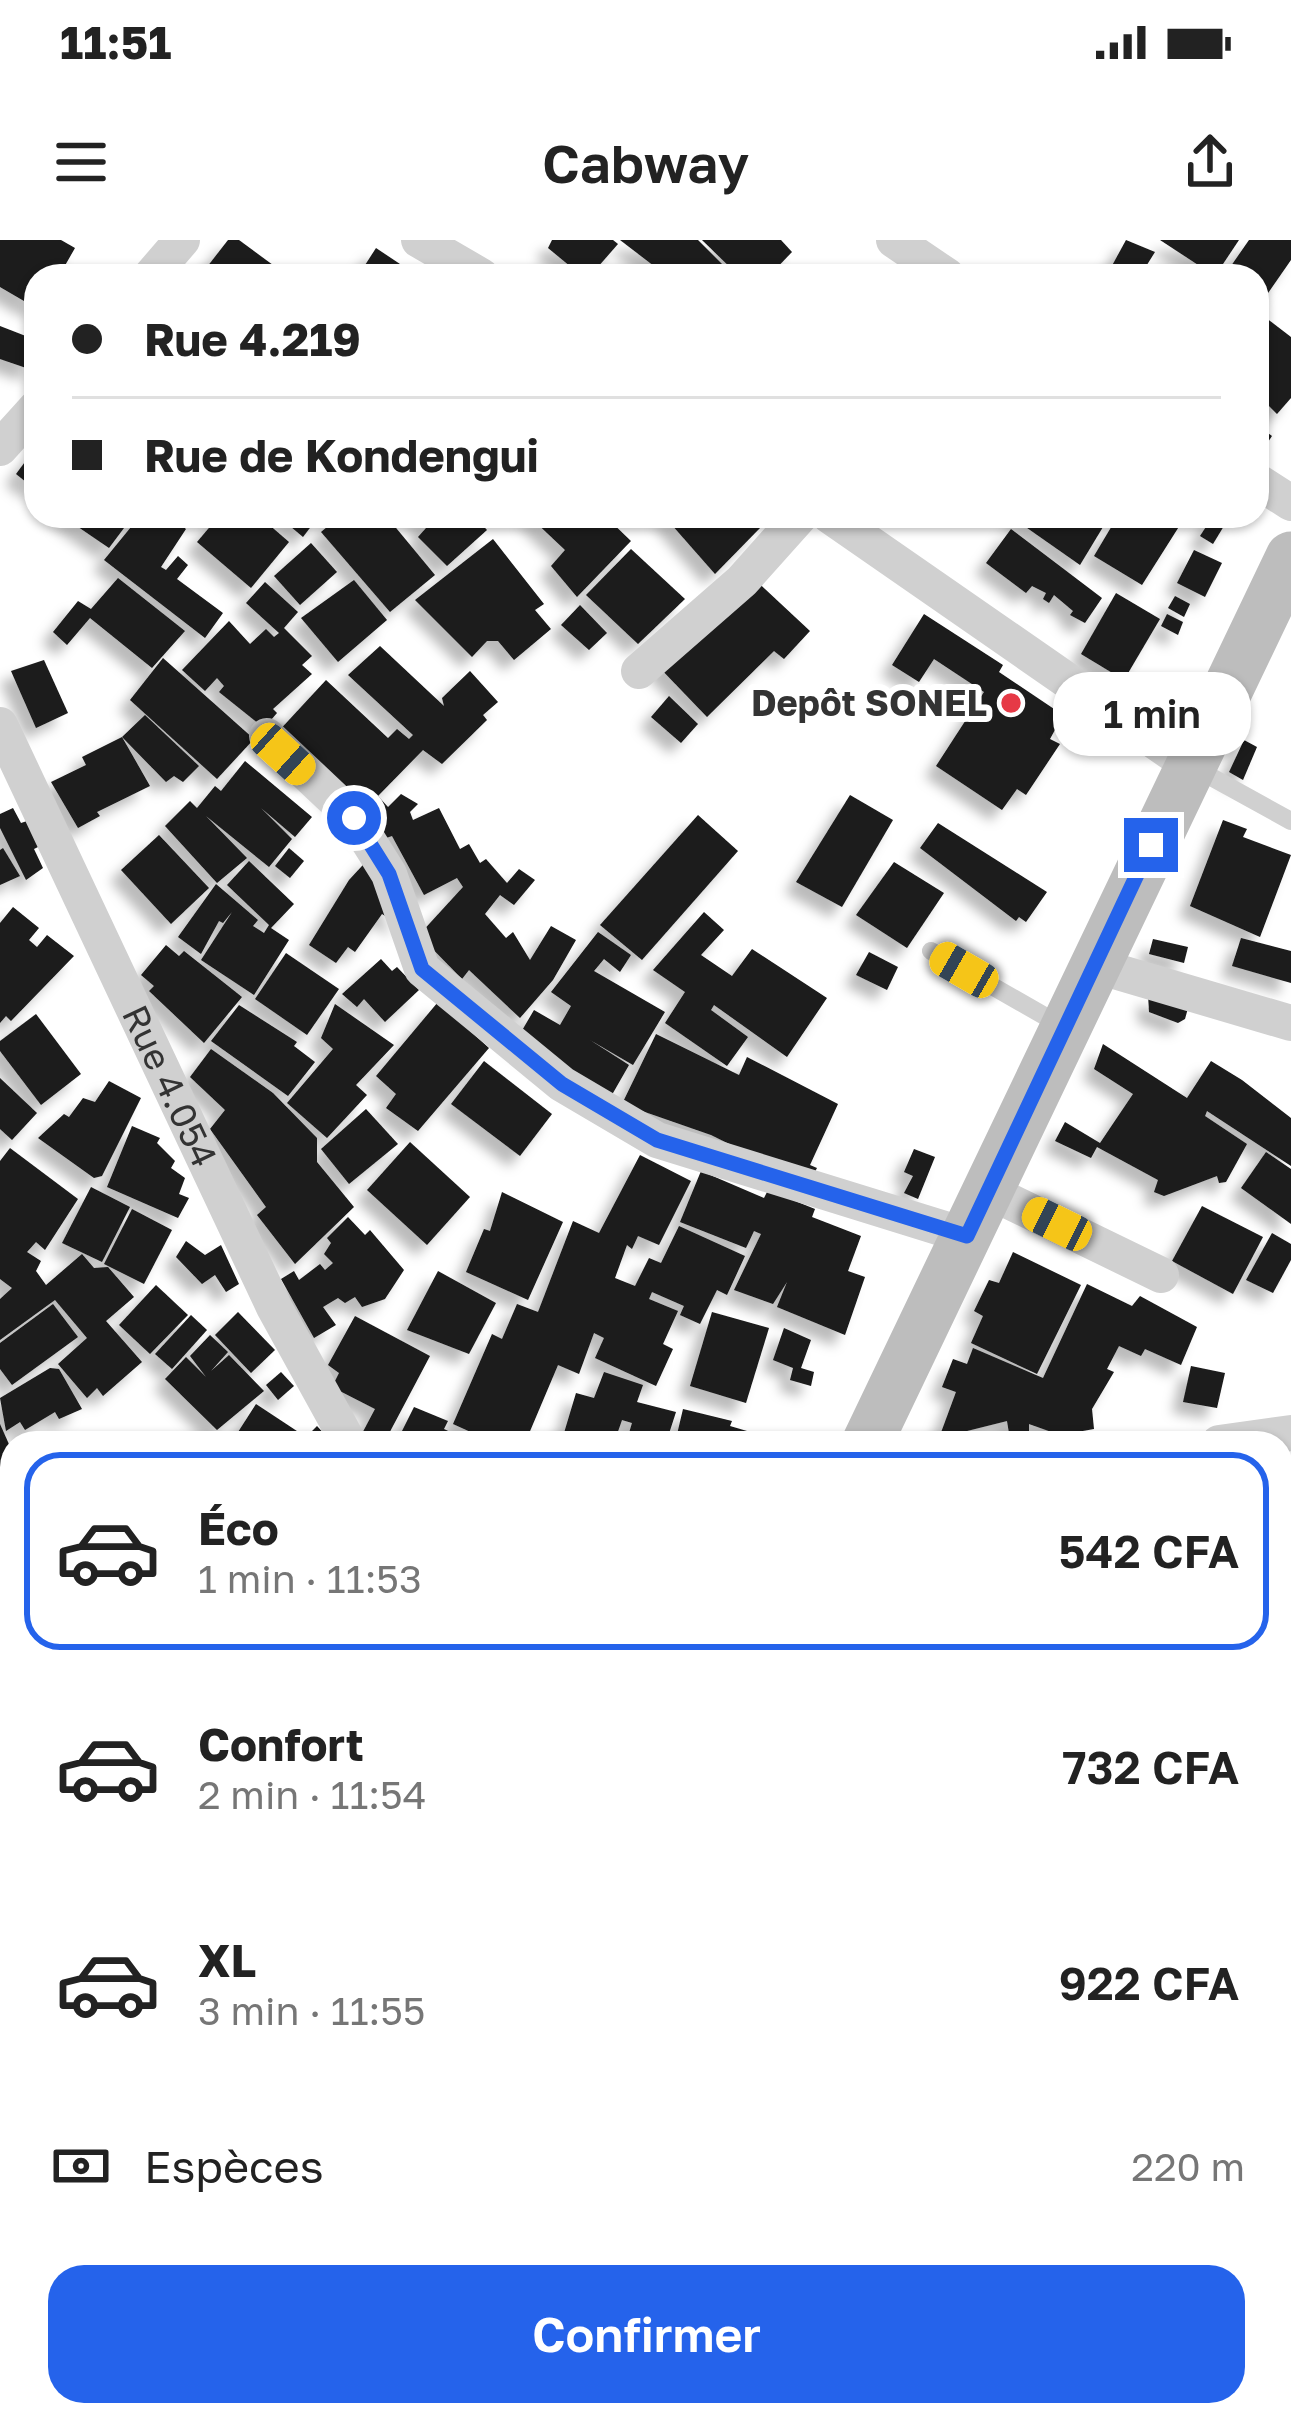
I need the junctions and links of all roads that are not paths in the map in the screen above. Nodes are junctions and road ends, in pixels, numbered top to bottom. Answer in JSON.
{"nodes":[{"id":1,"x":182,"y":240,"type":"edge"},
{"id":2,"x":419,"y":240,"type":"edge"},
{"id":3,"x":894,"y":240,"type":"edge"},
{"id":4,"x":161,"y":264,"type":"edge"},
{"id":5,"x":460,"y":264,"type":"edge"},
{"id":6,"x":929,"y":264,"type":"edge"},
{"id":7,"x":24,"y":421,"type":"edge"},
{"id":8,"x":0,"y":448,"type":"edge"},
{"id":9,"x":789,"y":528,"type":"edge"},
{"id":10,"x":847,"y":528,"type":"edge"},
{"id":11,"x":1290,"y":566,"type":"edge"},
{"id":12,"x":639,"y":671,"type":"dead end"},
{"id":13,"x":0,"y":724,"type":"edge"},
{"id":14,"x":267,"y":736,"type":"dead end"},
{"id":15,"x":1190,"y":765,"type":"junction"},
{"id":16,"x":1291,"y":821,"type":"edge"},
{"id":17,"x":931,"y":951,"type":"dead end"},
{"id":18,"x":1094,"y":965,"type":"junction"},
{"id":19,"x":1291,"y":1024,"type":"edge"},
{"id":20,"x":1064,"y":1028,"type":"junction"},
{"id":21,"x":977,"y":1214,"type":"junction"},
{"id":22,"x":1161,"y":1274,"type":"dead end"},
{"id":23,"x":342,"y":1431,"type":"edge"},
{"id":24,"x":873,"y":1431,"type":"edge"}],
"edges":[{"from":1,"to":4,"type":"street"},
{"from":2,"to":5,"type":"street"},
{"from":3,"to":6,"type":"street"},
{"from":7,"to":8,"type":"street"},
{"from":9,"to":12,"type":"street"},
{"from":10,"to":15,"type":"street"},
{"from":11,"to":15,"type":"main road"},
{"from":13,"to":23,"type":"street","name":"Rue 4.054"},
{"from":14,"to":21,"type":"street"},
{"from":15,"to":16,"type":"lane"},
{"from":15,"to":18,"type":"main road"},
{"from":17,"to":20,"type":"lane"},
{"from":18,"to":19,"type":"street"},
{"from":18,"to":20,"type":"main road"},
{"from":20,"to":21,"type":"main road"},
{"from":21,"to":22,"type":"street"},
{"from":21,"to":24,"type":"main road"}]}
